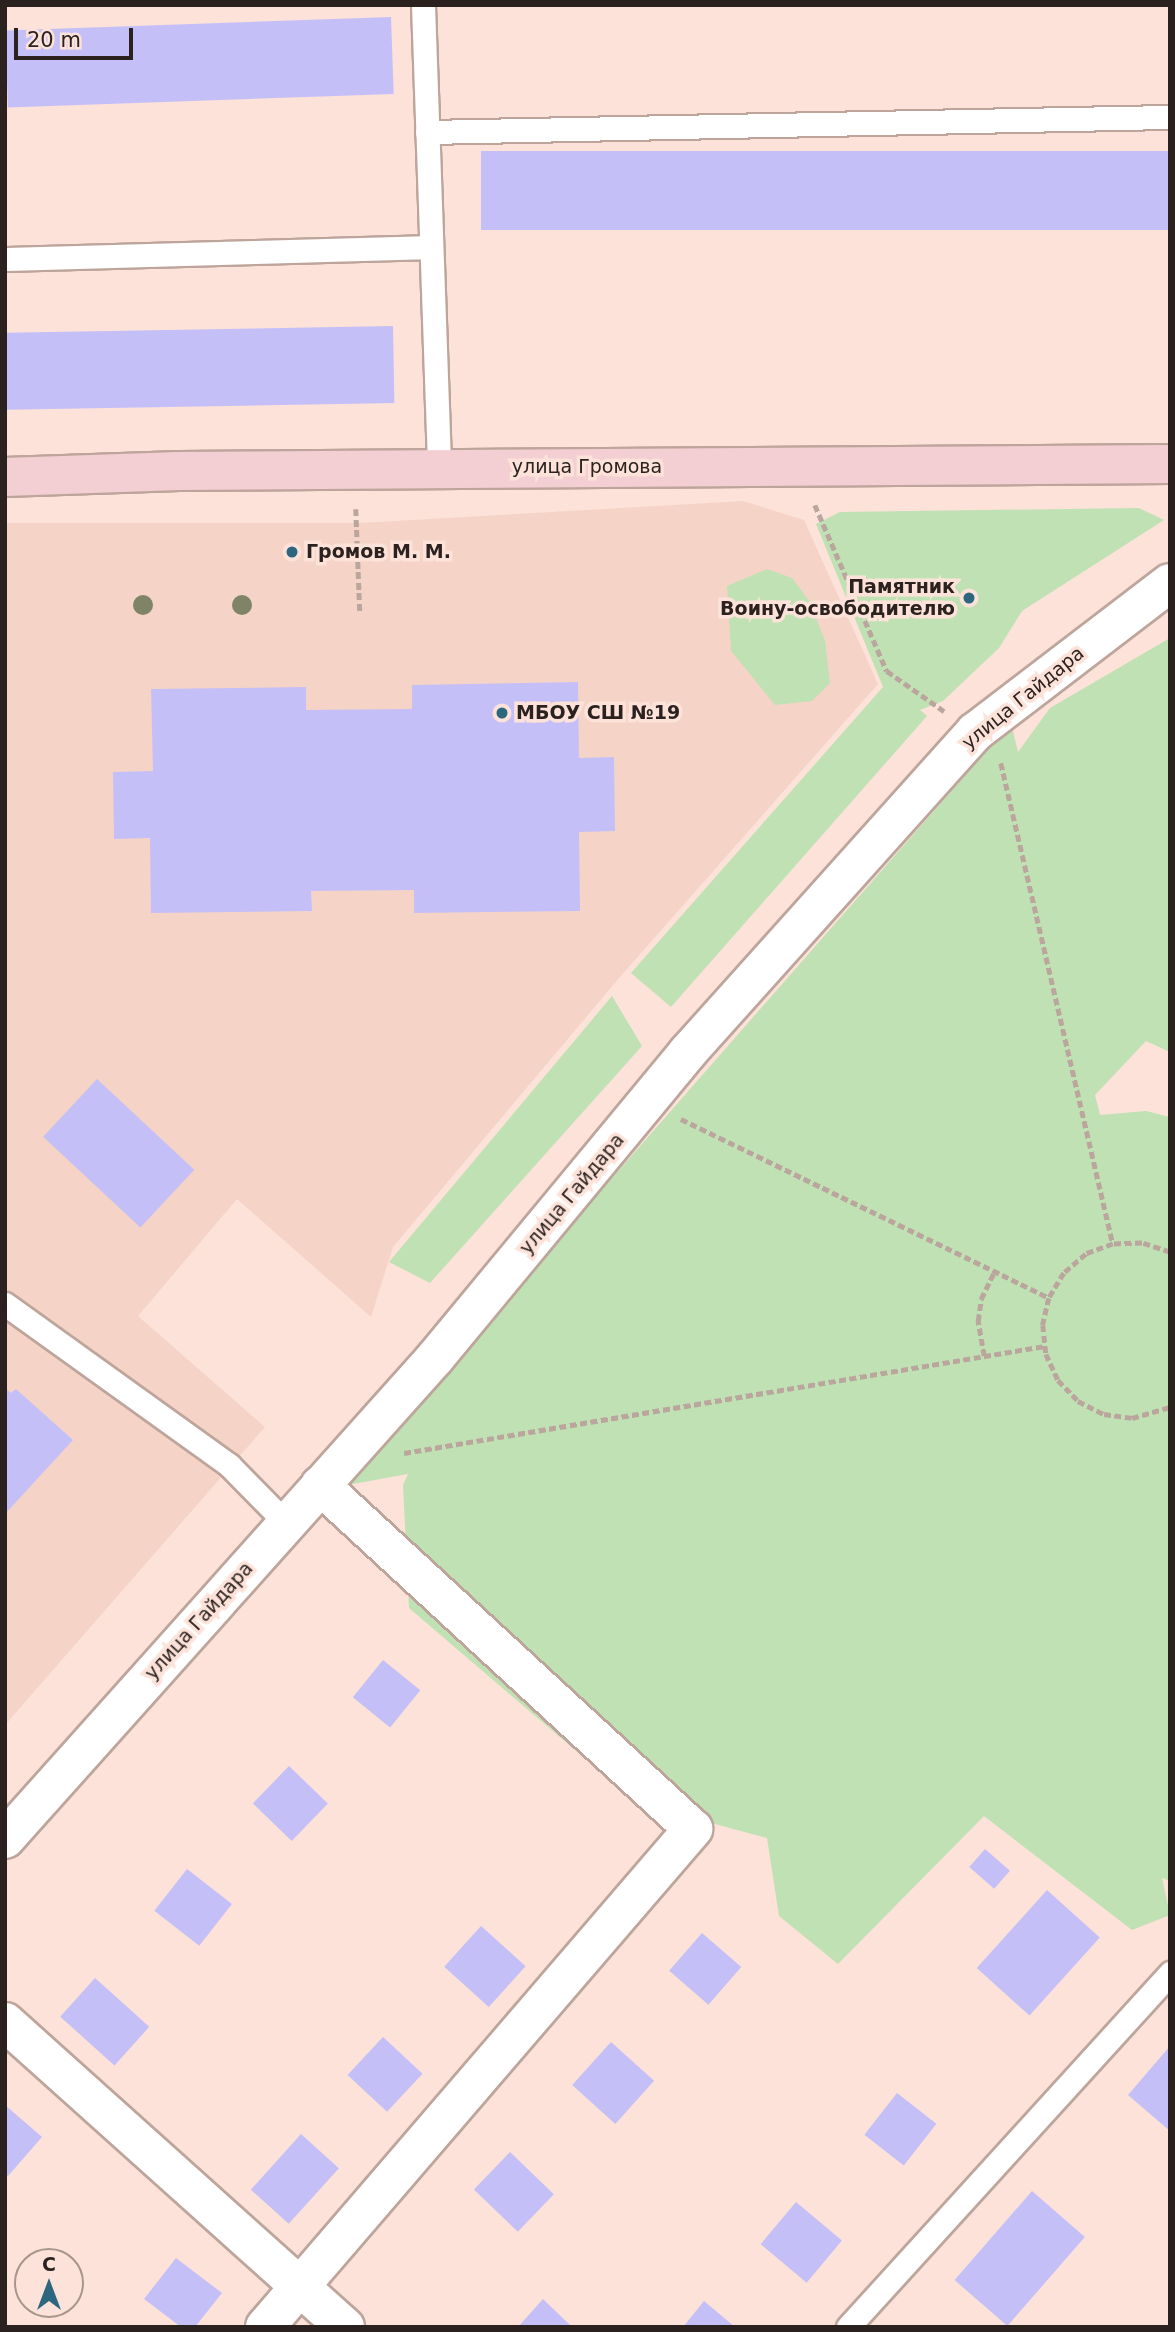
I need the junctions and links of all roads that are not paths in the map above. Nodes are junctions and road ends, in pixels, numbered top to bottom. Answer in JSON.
{"nodes":[{"id":1,"x":423,"y":5,"type":"edge"},
{"id":2,"x":1170,"y":117,"type":"edge"},
{"id":3,"x":427,"y":132,"type":"junction"},
{"id":4,"x":430,"y":247,"type":"junction"},
{"id":5,"x":5,"y":259,"type":"edge"},
{"id":6,"x":1170,"y":464,"type":"edge"},
{"id":7,"x":439,"y":469,"type":"junction"},
{"id":8,"x":5,"y":477,"type":"edge"},
{"id":9,"x":1170,"y":583,"type":"edge"},
{"id":10,"x":5,"y":1304,"type":"edge"},
{"id":11,"x":329,"y":1475,"type":"junction"},
{"id":12,"x":286,"y":1523,"type":"junction"},
{"id":13,"x":5,"y":1839,"type":"edge"},
{"id":14,"x":1170,"y":1973,"type":"edge"},
{"id":15,"x":5,"y":2022,"type":"edge"},
{"id":16,"x":300,"y":2286,"type":"junction"},
{"id":17,"x":265,"y":2327,"type":"edge"},
{"id":18,"x":345,"y":2327,"type":"edge"},
{"id":19,"x":848,"y":2327,"type":"edge"}],
"edges":[{"from":1,"to":3,"type":"lane"},
{"from":2,"to":3,"type":"lane"},
{"from":3,"to":4,"type":"lane"},
{"from":4,"to":5,"type":"lane"},
{"from":4,"to":7,"type":"lane"},
{"from":6,"to":7,"type":"street","name":"улица Громова"},
{"from":7,"to":8,"type":"street","name":"улица Громова"},
{"from":9,"to":11,"type":"street","name":"улица Гайдара"},
{"from":10,"to":12,"type":"lane"},
{"from":11,"to":12,"type":"street","name":"улица Гайдара"},
{"from":11,"to":16,"type":"street"},
{"from":12,"to":13,"type":"street","name":"улица Гайдара"},
{"from":14,"to":19,"type":"lane"},
{"from":15,"to":16,"type":"street"},
{"from":16,"to":17,"type":"street"},
{"from":16,"to":18,"type":"street"}]}
